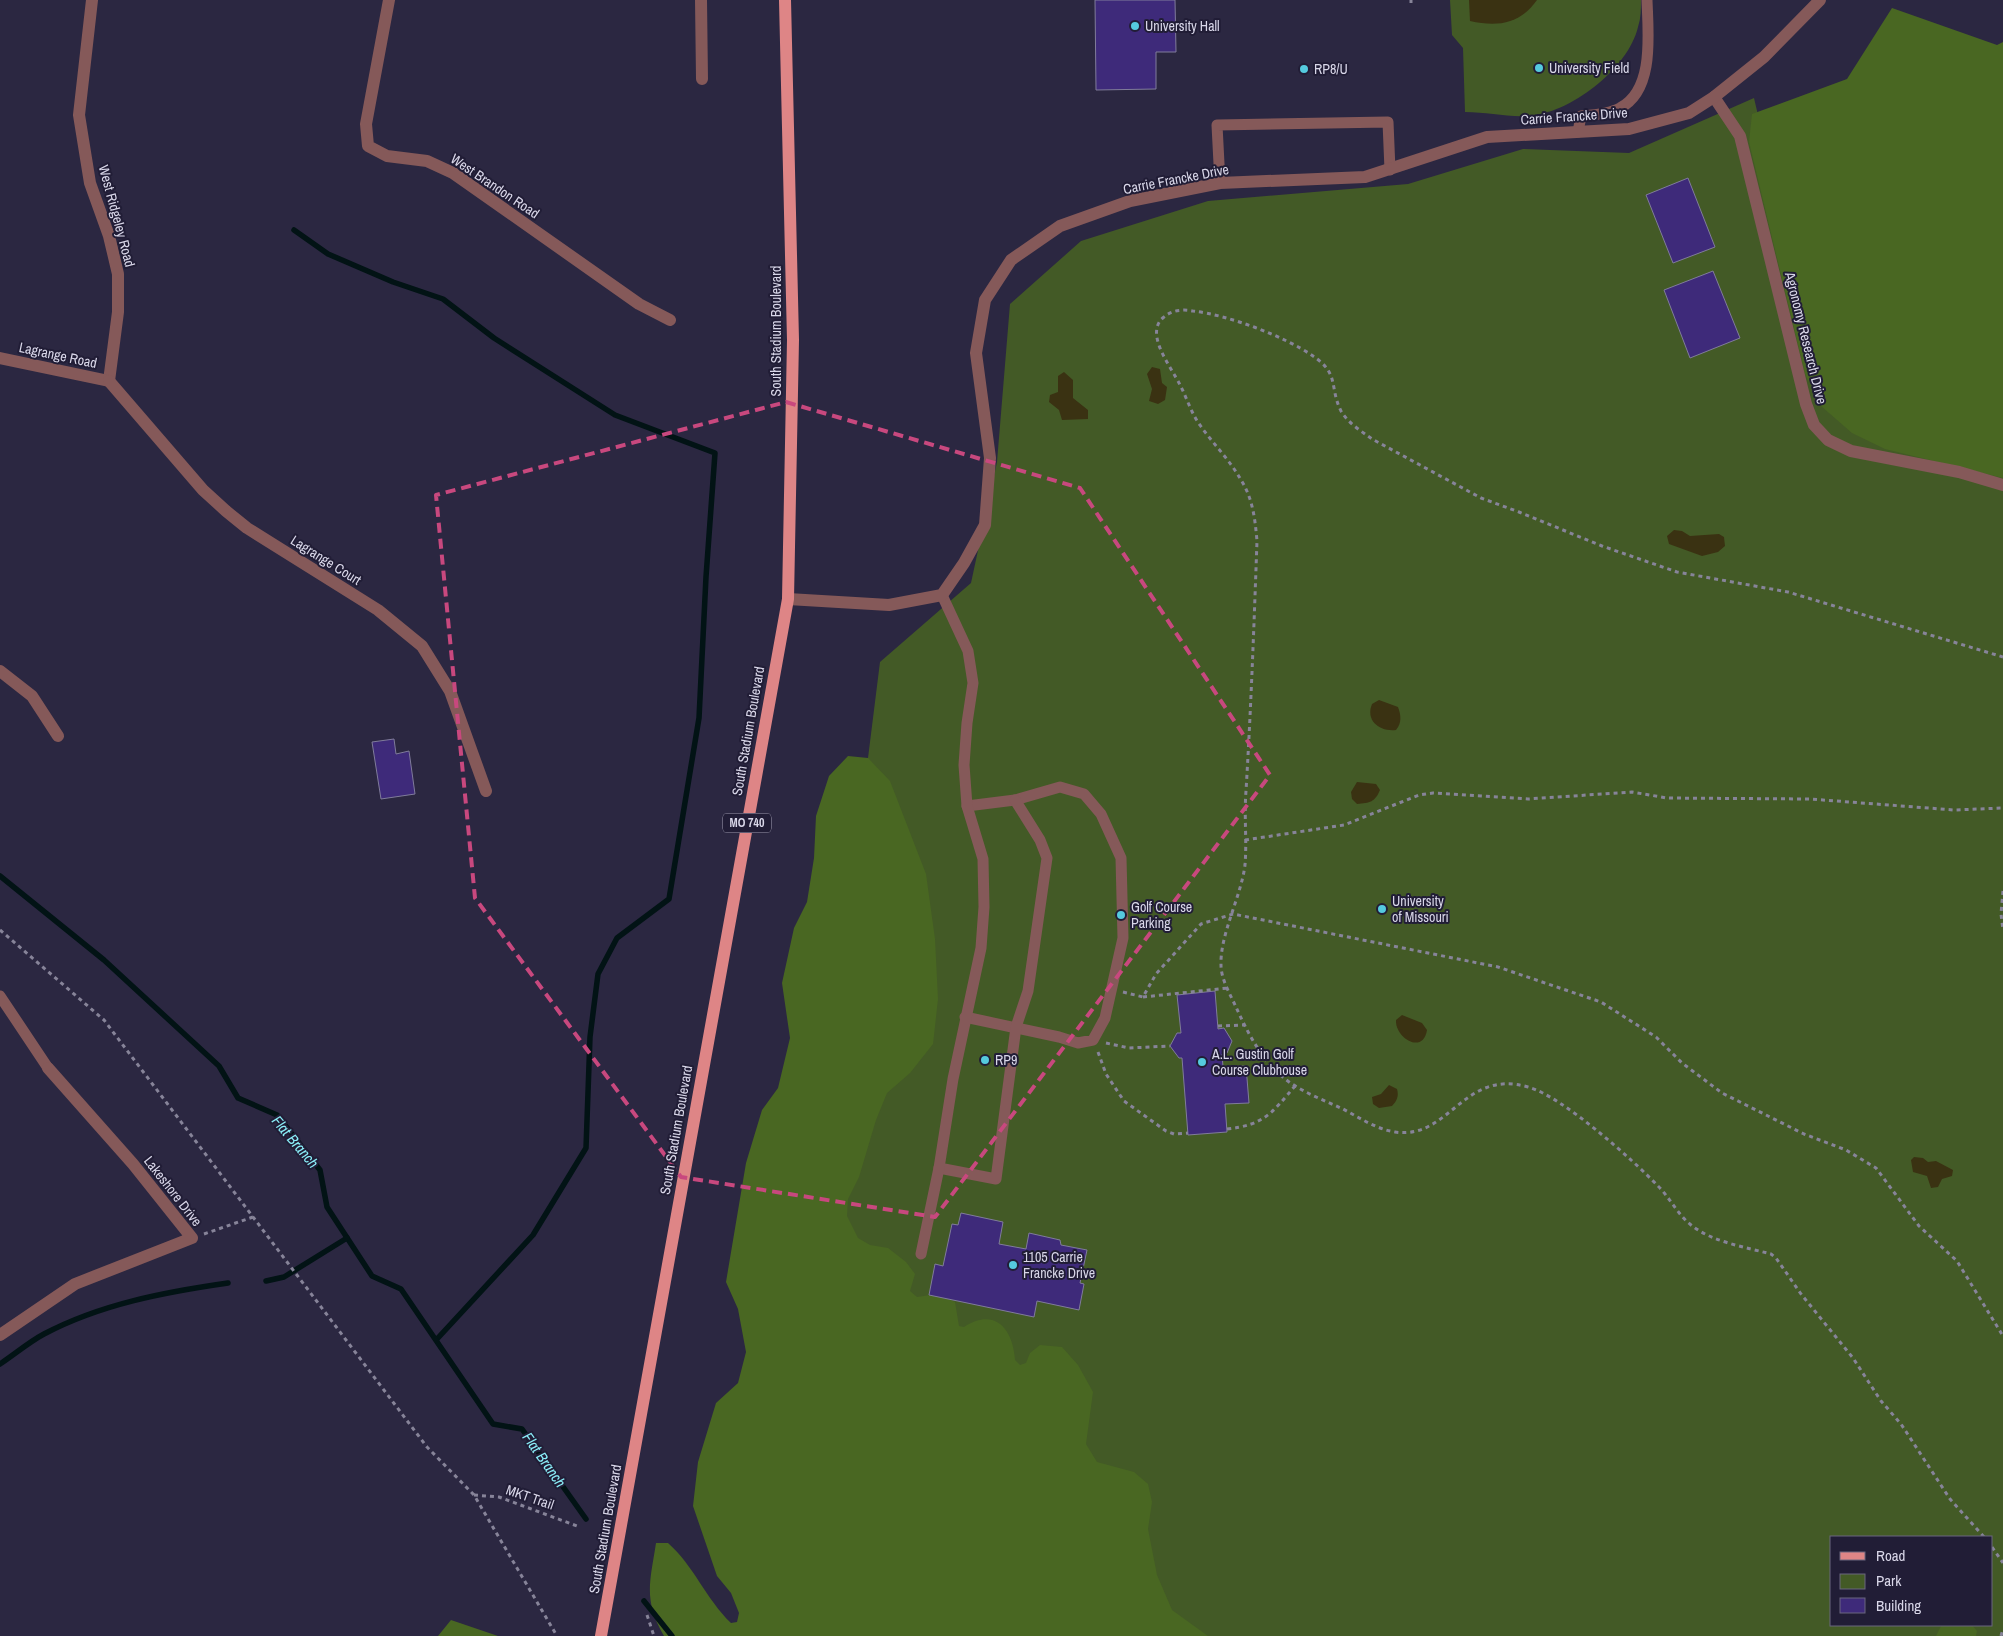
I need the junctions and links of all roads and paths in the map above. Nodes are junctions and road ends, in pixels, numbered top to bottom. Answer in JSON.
{"nodes":[{"id":1,"x":92,"y":0,"type":"edge"},
{"id":2,"x":389,"y":0,"type":"edge"},
{"id":3,"x":701,"y":0,"type":"edge"},
{"id":4,"x":785,"y":0,"type":"edge"},
{"id":5,"x":1647,"y":0,"type":"edge"},
{"id":6,"x":1820,"y":0,"type":"edge"},
{"id":7,"x":702,"y":79,"type":"dead end"},
{"id":8,"x":1714,"y":97,"type":"junction"},
{"id":9,"x":1578,"y":132,"type":"junction"},
{"id":10,"x":1390,"y":170,"type":"junction"},
{"id":11,"x":1220,"y":183,"type":"junction"},
{"id":12,"x":670,"y":320,"type":"dead end"},
{"id":13,"x":0,"y":358,"type":"edge"},
{"id":14,"x":109,"y":381,"type":"junction"},
{"id":15,"x":2003,"y":484,"type":"edge"},
{"id":16,"x":942,"y":594,"type":"junction"},
{"id":17,"x":788,"y":599,"type":"junction"},
{"id":18,"x":2003,"y":657,"type":"edge"},
{"id":19,"x":0,"y":670,"type":"edge"},
{"id":20,"x":58,"y":736,"type":"dead end"},
{"id":21,"x":486,"y":791,"type":"dead end"},
{"id":22,"x":1015,"y":800,"type":"junction"},
{"id":23,"x":967,"y":806,"type":"junction"},
{"id":24,"x":2003,"y":808,"type":"edge"},
{"id":25,"x":1245,"y":840,"type":"junction"},
{"id":26,"x":2003,"y":891,"type":"edge"},
{"id":27,"x":1233,"y":914,"type":"junction"},
{"id":28,"x":0,"y":930,"type":"edge"},
{"id":29,"x":2003,"y":930,"type":"edge"},
{"id":30,"x":1228,"y":988,"type":"junction"},
{"id":31,"x":1112,"y":990,"type":"junction"},
{"id":32,"x":0,"y":996,"type":"edge"},
{"id":33,"x":1143,"y":997,"type":"junction"},
{"id":34,"x":965,"y":1017,"type":"junction"},
{"id":35,"x":1244,"y":1025,"type":"junction"},
{"id":36,"x":1218,"y":1026,"type":"dead end"},
{"id":37,"x":1016,"y":1027,"type":"junction"},
{"id":38,"x":1093,"y":1040,"type":"junction"},
{"id":39,"x":1170,"y":1046,"type":"dead end"},
{"id":40,"x":48,"y":1068,"type":"joint"},
{"id":41,"x":1295,"y":1086,"type":"junction"},
{"id":42,"x":1227,"y":1129,"type":"dead end"},
{"id":43,"x":1188,"y":1133,"type":"dead end"},
{"id":44,"x":939,"y":1168,"type":"junction"},
{"id":45,"x":253,"y":1217,"type":"junction"},
{"id":46,"x":192,"y":1238,"type":"junction"},
{"id":47,"x":922,"y":1254,"type":"dead end"},
{"id":48,"x":0,"y":1335,"type":"edge"},
{"id":49,"x":2003,"y":1336,"type":"edge"},
{"id":50,"x":474,"y":1495,"type":"junction"},
{"id":51,"x":577,"y":1526,"type":"dead end"},
{"id":52,"x":1983,"y":1536,"type":"edge"},
{"id":53,"x":1993,"y":1548,"type":"edge"},
{"id":54,"x":2003,"y":1563,"type":"edge"},
{"id":55,"x":646,"y":1615,"type":"dead end"},
{"id":56,"x":2003,"y":1629,"type":"edge"},
{"id":57,"x":557,"y":1636,"type":"edge"},
{"id":58,"x":601,"y":1636,"type":"edge"},
{"id":59,"x":654,"y":1636,"type":"edge"},
{"id":60,"x":2002,"y":1636,"type":"edge"}],
"edges":[{"from":1,"to":14,"type":"street","name":"West Ridgeley Road"},
{"from":2,"to":12,"type":"street","name":"West Brandon Road"},
{"from":3,"to":7,"type":"street"},
{"from":4,"to":17,"type":"main road","name":"South Stadium Boulevard","number":"MO 740"},
{"from":5,"to":9,"type":"lane"},
{"from":6,"to":8,"type":"street","name":"Carrie Francke Drive"},
{"from":8,"to":9,"type":"street","name":"Carrie Francke Drive"},
{"from":8,"to":15,"type":"street","name":"Agronomy Research Drive"},
{"from":9,"to":10,"type":"street","name":"Carrie Francke Drive"},
{"from":10,"to":11,"type":"street","name":"Carrie Francke Drive"},
{"from":10,"to":11,"type":"lane"},
{"from":11,"to":16,"type":"street","name":"Carrie Francke Drive"},
{"from":13,"to":14,"type":"street","name":"Lagrange Road"},
{"from":14,"to":21,"type":"street","name":"Lagrange Court"},
{"from":16,"to":17,"type":"street"},
{"from":16,"to":23,"type":"lane"},
{"from":17,"to":58,"type":"main road","name":"South Stadium Boulevard","number":"MO 740"},
{"from":18,"to":25,"type":"path"},
{"from":19,"to":20,"type":"street"},
{"from":22,"to":23,"type":"lane"},
{"from":22,"to":31,"type":"lane"},
{"from":22,"to":37,"type":"lane"},
{"from":23,"to":34,"type":"lane"},
{"from":24,"to":25,"type":"path"},
{"from":25,"to":27,"type":"path"},
{"from":26,"to":29,"type":"path"},
{"from":27,"to":30,"type":"path"},
{"from":27,"to":33,"type":"path"},
{"from":27,"to":49,"type":"path"},
{"from":28,"to":45,"type":"path"},
{"from":30,"to":33,"type":"path"},
{"from":30,"to":35,"type":"path"},
{"from":31,"to":33,"type":"path"},
{"from":31,"to":38,"type":"lane"},
{"from":32,"to":40,"type":"lane"},
{"from":34,"to":37,"type":"lane"},
{"from":34,"to":44,"type":"lane"},
{"from":35,"to":36,"type":"path"},
{"from":35,"to":41,"type":"path"},
{"from":37,"to":38,"type":"lane"},
{"from":37,"to":44,"type":"lane"},
{"from":38,"to":39,"type":"path"},
{"from":38,"to":43,"type":"path"},
{"from":40,"to":46,"type":"street","name":"Lakeshore Drive"},
{"from":41,"to":42,"type":"path"},
{"from":41,"to":52,"type":"path"},
{"from":44,"to":47,"type":"lane"},
{"from":45,"to":46,"type":"path"},
{"from":45,"to":50,"type":"path"},
{"from":46,"to":48,"type":"street","name":"Lakeshore Drive"},
{"from":50,"to":51,"type":"path","name":"MKT Trail"},
{"from":50,"to":57,"type":"path"},
{"from":53,"to":54,"type":"path"},
{"from":55,"to":59,"type":"path"},
{"from":56,"to":60,"type":"path"}]}
